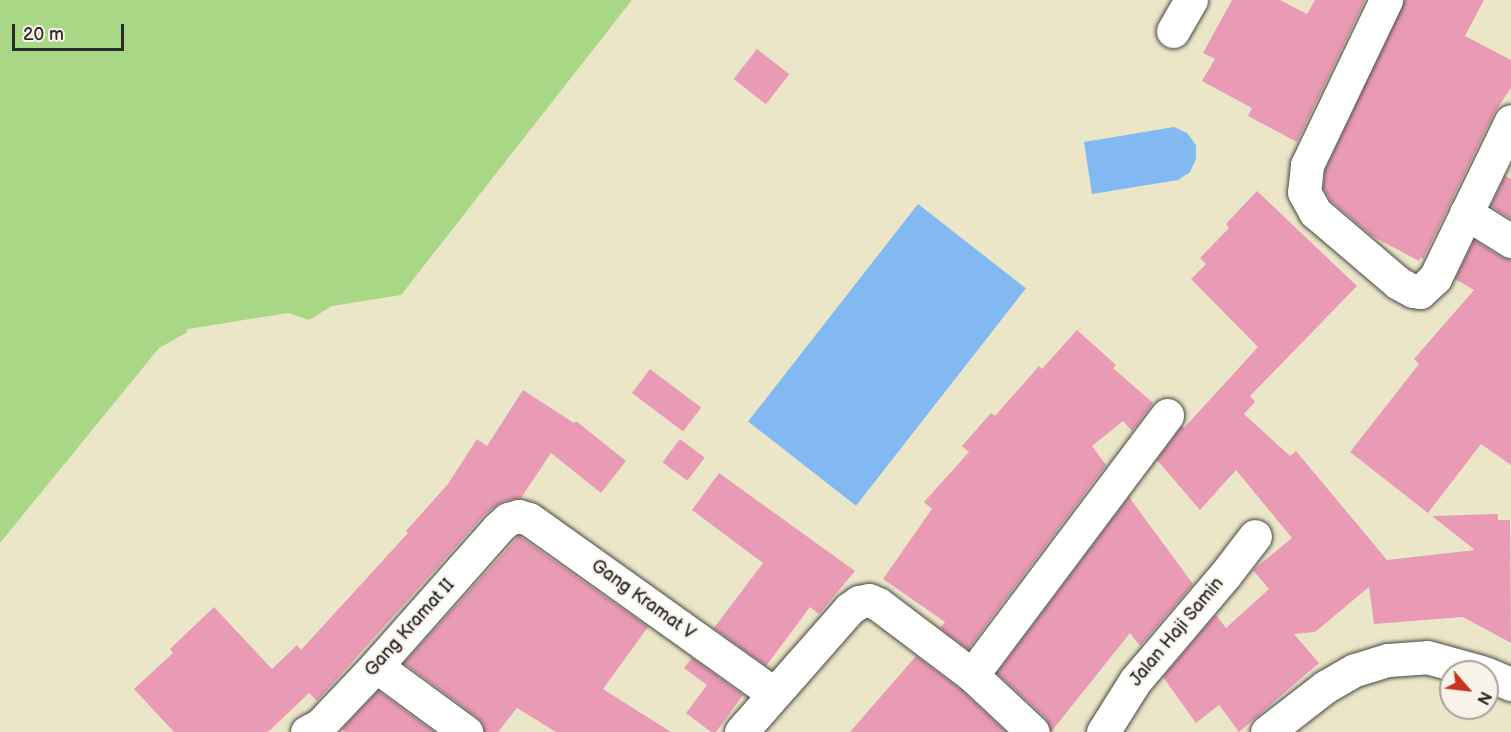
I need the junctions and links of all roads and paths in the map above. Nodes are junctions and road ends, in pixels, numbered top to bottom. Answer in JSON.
{"nodes":[{"id":1,"x":1191,"y":0,"type":"edge"},
{"id":2,"x":1386,"y":0,"type":"edge"},
{"id":3,"x":1173,"y":32,"type":"dead end"},
{"id":4,"x":1507,"y":140,"type":"edge"},
{"id":5,"x":1466,"y":213,"type":"junction"},
{"id":6,"x":1511,"y":241,"type":"edge"},
{"id":7,"x":1167,"y":415,"type":"dead end"},
{"id":8,"x":508,"y":519,"type":"joint"},
{"id":9,"x":1255,"y":536,"type":"dead end"},
{"id":10,"x":1439,"y":660,"type":"edge"},
{"id":11,"x":376,"y":666,"type":"junction"},
{"id":12,"x":972,"y":675,"type":"junction"},
{"id":13,"x":774,"y":694,"type":"junction"},
{"id":14,"x":318,"y":730,"type":"edge"},
{"id":15,"x":466,"y":732,"type":"edge"},
{"id":16,"x":741,"y":732,"type":"edge"},
{"id":17,"x":1033,"y":732,"type":"edge"},
{"id":18,"x":1103,"y":732,"type":"edge"},
{"id":19,"x":1267,"y":732,"type":"edge"}],
"edges":[{"from":1,"to":3,"type":"street"},
{"from":2,"to":5,"type":"street"},
{"from":4,"to":5,"type":"street"},
{"from":5,"to":6,"type":"street"},
{"from":7,"to":12,"type":"street"},
{"from":8,"to":11,"type":"street","name":"Gang Kramat II"},
{"from":8,"to":13,"type":"street","name":"Gang Kramat V"},
{"from":9,"to":18,"type":"street","name":"Jalan Haji Samin"},
{"from":10,"to":19,"type":"street"},
{"from":11,"to":14,"type":"street","name":"Gang Kramat II"},
{"from":11,"to":15,"type":"street"},
{"from":12,"to":13,"type":"street"},
{"from":12,"to":17,"type":"street"},
{"from":13,"to":16,"type":"street"}]}
